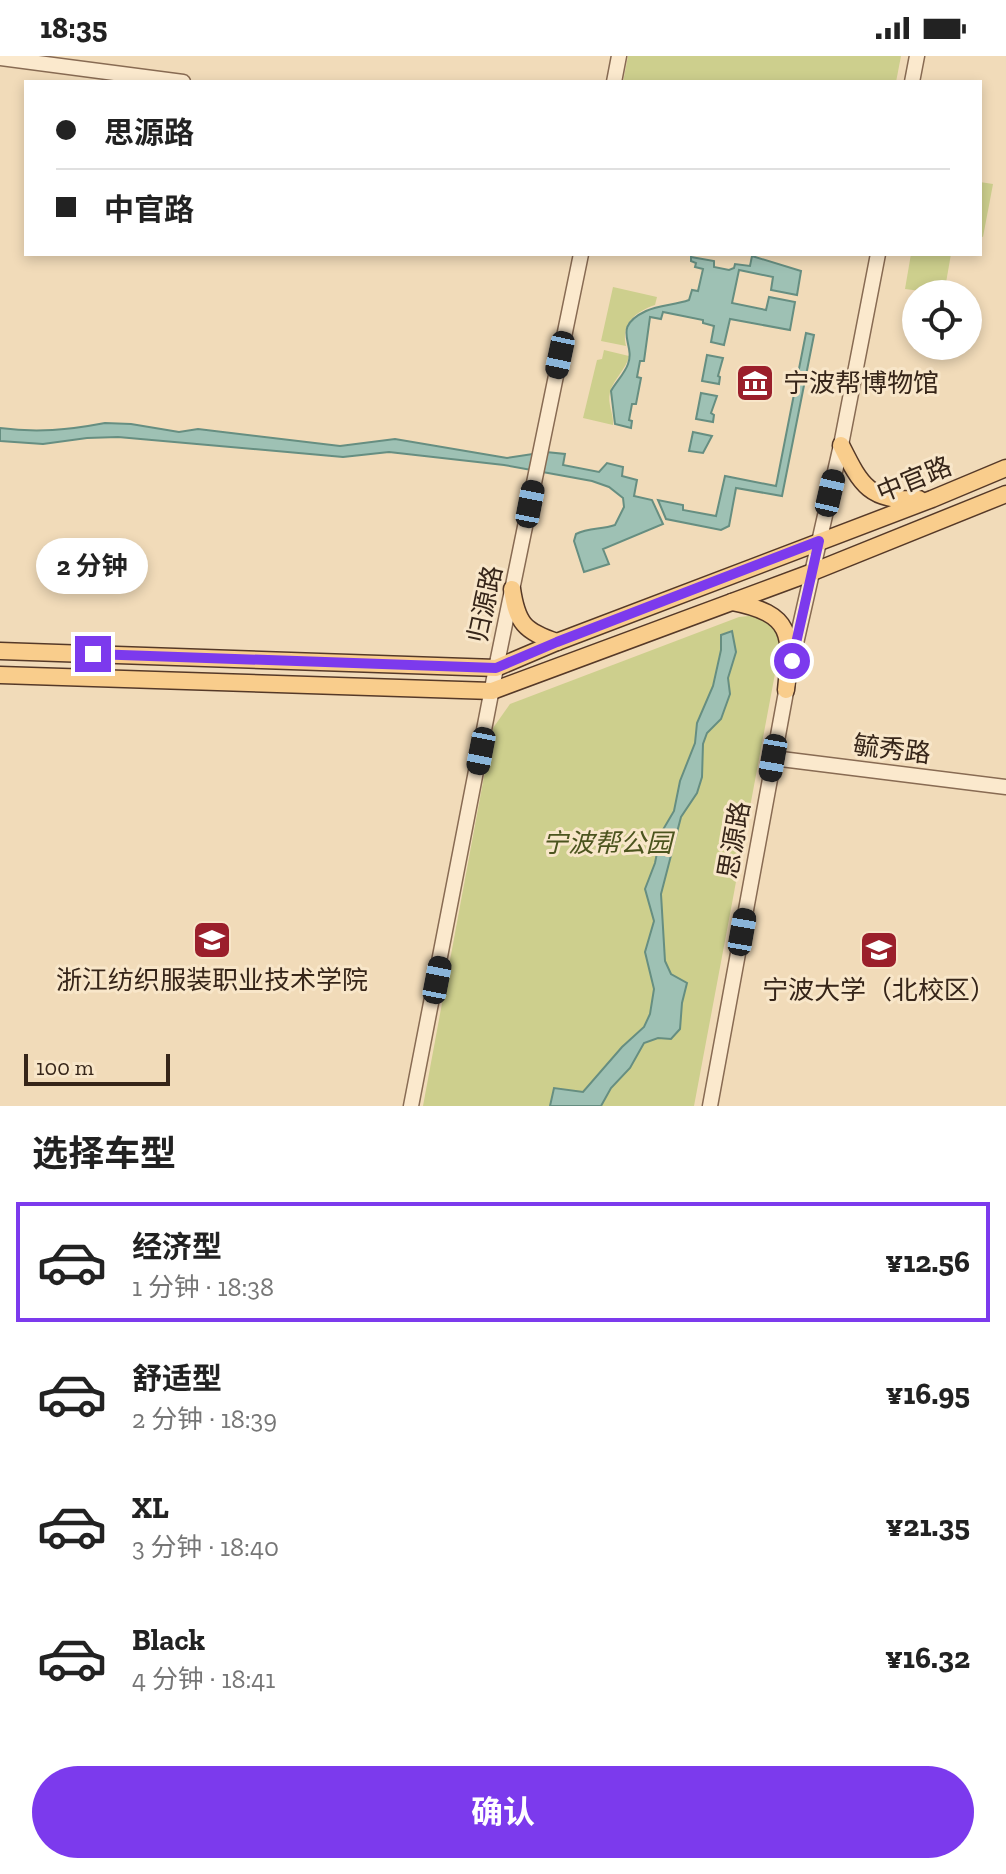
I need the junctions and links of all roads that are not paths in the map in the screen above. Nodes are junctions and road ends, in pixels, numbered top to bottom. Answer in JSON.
{"nodes":[{"id":1,"x":619,"y":56,"type":"edge"},
{"id":2,"x":917,"y":56,"type":"edge"},
{"id":3,"x":0,"y":58,"type":"edge"},
{"id":4,"x":168,"y":80,"type":"edge"},
{"id":5,"x":614,"y":80,"type":"edge"},
{"id":6,"x":912,"y":80,"type":"edge"},
{"id":7,"x":581,"y":256,"type":"edge"},
{"id":8,"x":878,"y":256,"type":"edge"},
{"id":9,"x":841,"y":445,"type":"junction"},
{"id":10,"x":1006,"y":468,"type":"edge"},
{"id":11,"x":1006,"y":494,"type":"edge"},
{"id":12,"x":932,"y":499,"type":"junction"},
{"id":13,"x":819,"y":541,"type":"junction"},
{"id":14,"x":810,"y":573,"type":"junction"},
{"id":15,"x":512,"y":589,"type":"junction"},
{"id":16,"x":731,"y":602,"type":"junction"},
{"id":17,"x":557,"y":642,"type":"junction"},
{"id":18,"x":0,"y":651,"type":"edge"},
{"id":19,"x":496,"y":668,"type":"junction"},
{"id":20,"x":0,"y":675,"type":"edge"},
{"id":21,"x":786,"y":690,"type":"junction"},
{"id":22,"x":492,"y":691,"type":"junction"},
{"id":23,"x":773,"y":758,"type":"junction"},
{"id":24,"x":1006,"y":787,"type":"edge"},
{"id":25,"x":411,"y":1106,"type":"edge"},
{"id":26,"x":710,"y":1106,"type":"edge"}],
"edges":[{"from":1,"to":5,"type":"street"},
{"from":2,"to":6,"type":"street"},
{"from":3,"to":4,"type":"street"},
{"from":7,"to":15,"type":"street","name":"归源路"},
{"from":8,"to":9,"type":"street","name":"思源路"},
{"from":9,"to":12,"type":"main road"},
{"from":9,"to":13,"type":"street","name":"思源路"},
{"from":10,"to":12,"type":"main road","name":"中官路"},
{"from":11,"to":14,"type":"main road","name":"中官路"},
{"from":12,"to":13,"type":"main road","name":"中官路"},
{"from":13,"to":14,"type":"street","name":"思源路"},
{"from":13,"to":17,"type":"main road","name":"中官路"},
{"from":14,"to":16,"type":"main road","name":"中官路"},
{"from":14,"to":21,"type":"street","name":"思源路"},
{"from":15,"to":17,"type":"main road"},
{"from":15,"to":19,"type":"street","name":"归源路"},
{"from":16,"to":21,"type":"main road"},
{"from":16,"to":22,"type":"main road","name":"中官路"},
{"from":17,"to":19,"type":"main road","name":"中官路"},
{"from":18,"to":19,"type":"main road","name":"中官路"},
{"from":19,"to":22,"type":"street","name":"归源路"},
{"from":20,"to":22,"type":"main road","name":"中官路"},
{"from":21,"to":23,"type":"street","name":"思源路"},
{"from":22,"to":25,"type":"street","name":"归源路"},
{"from":23,"to":24,"type":"street","name":"毓秀路"},
{"from":23,"to":26,"type":"street","name":"思源路"}]}
